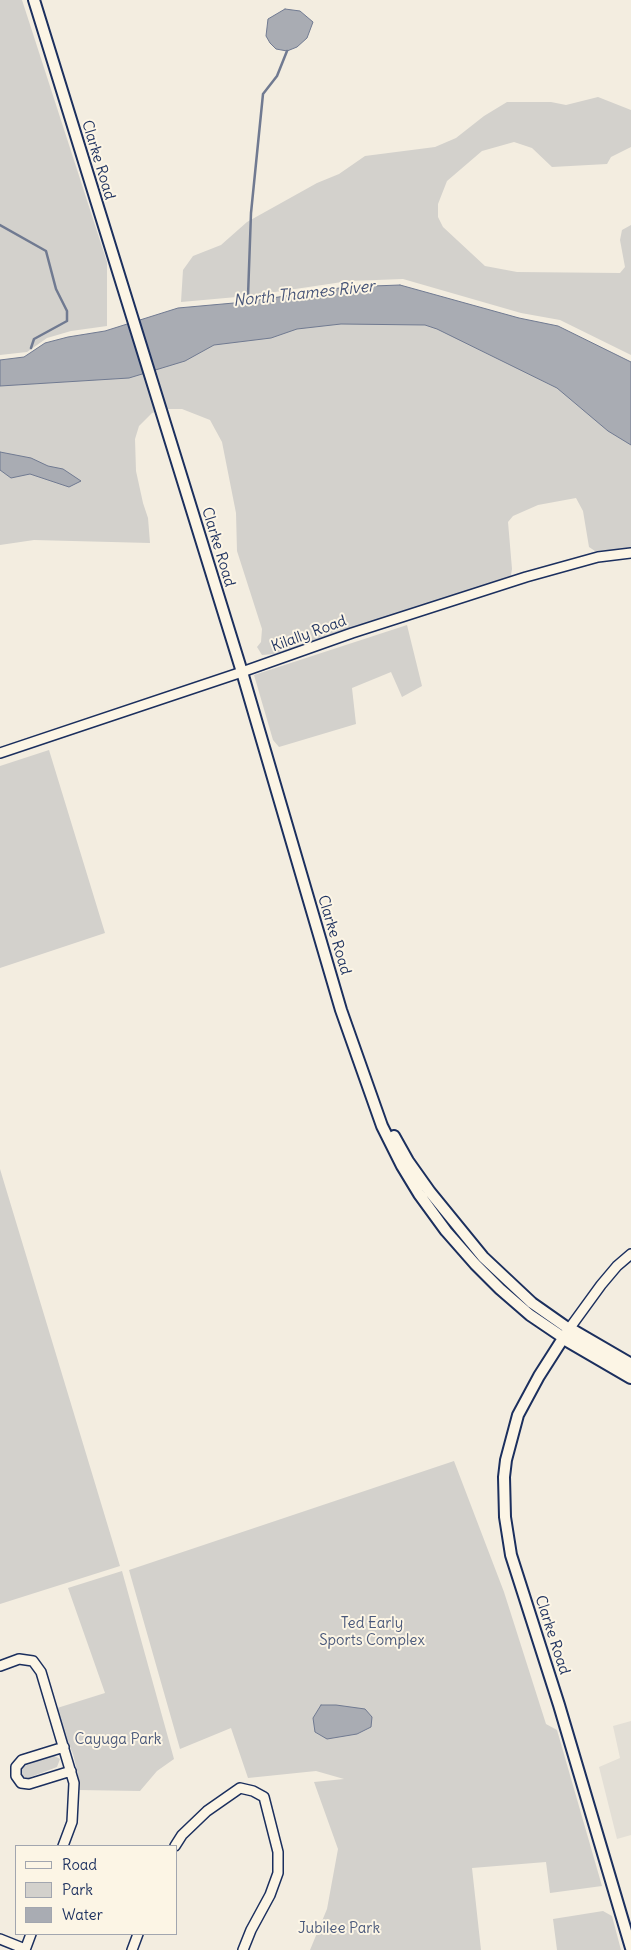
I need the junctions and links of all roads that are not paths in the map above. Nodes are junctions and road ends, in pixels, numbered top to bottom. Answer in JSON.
{"nodes":[{"id":1,"x":34,"y":0,"type":"edge"},
{"id":2,"x":631,"y":553,"type":"edge"},
{"id":3,"x":242,"y":672,"type":"junction"},
{"id":4,"x":0,"y":753,"type":"edge"},
{"id":5,"x":631,"y":1254,"type":"edge"},
{"id":6,"x":566,"y":1333,"type":"junction"},
{"id":7,"x":631,"y":1365,"type":"edge"},
{"id":8,"x":631,"y":1377,"type":"edge"},
{"id":9,"x":0,"y":1666,"type":"edge"},
{"id":10,"x":64,"y":1747,"type":"junction"},
{"id":11,"x":71,"y":1771,"type":"junction"},
{"id":12,"x":64,"y":1845,"type":"edge"},
{"id":13,"x":176,"y":1845,"type":"edge"},
{"id":14,"x":31,"y":1935,"type":"edge"},
{"id":15,"x":138,"y":1935,"type":"edge"},
{"id":16,"x":0,"y":1939,"type":"edge"},
{"id":17,"x":631,"y":1948,"type":"edge"},
{"id":18,"x":25,"y":1950,"type":"edge"},
{"id":19,"x":132,"y":1950,"type":"edge"},
{"id":20,"x":243,"y":1950,"type":"edge"}],
"edges":[{"from":1,"to":3,"type":"main road","name":"Clarke Road"},
{"from":2,"to":3,"type":"street","name":"Kilally Road"},
{"from":3,"to":4,"type":"street","name":"Kilally Road"},
{"from":3,"to":6,"type":"main road","name":"Clarke Road"},
{"from":5,"to":6,"type":"street"},
{"from":6,"to":7,"type":"highway"},
{"from":6,"to":8,"type":"highway"},
{"from":6,"to":17,"type":"main road","name":"Clarke Road"},
{"from":9,"to":10,"type":"street"},
{"from":10,"to":11,"type":"street"},
{"from":10,"to":11,"type":"street"},
{"from":11,"to":12,"type":"street"},
{"from":13,"to":20,"type":"street"},
{"from":14,"to":18,"type":"street"},
{"from":15,"to":19,"type":"street"},
{"from":16,"to":18,"type":"street"}]}
